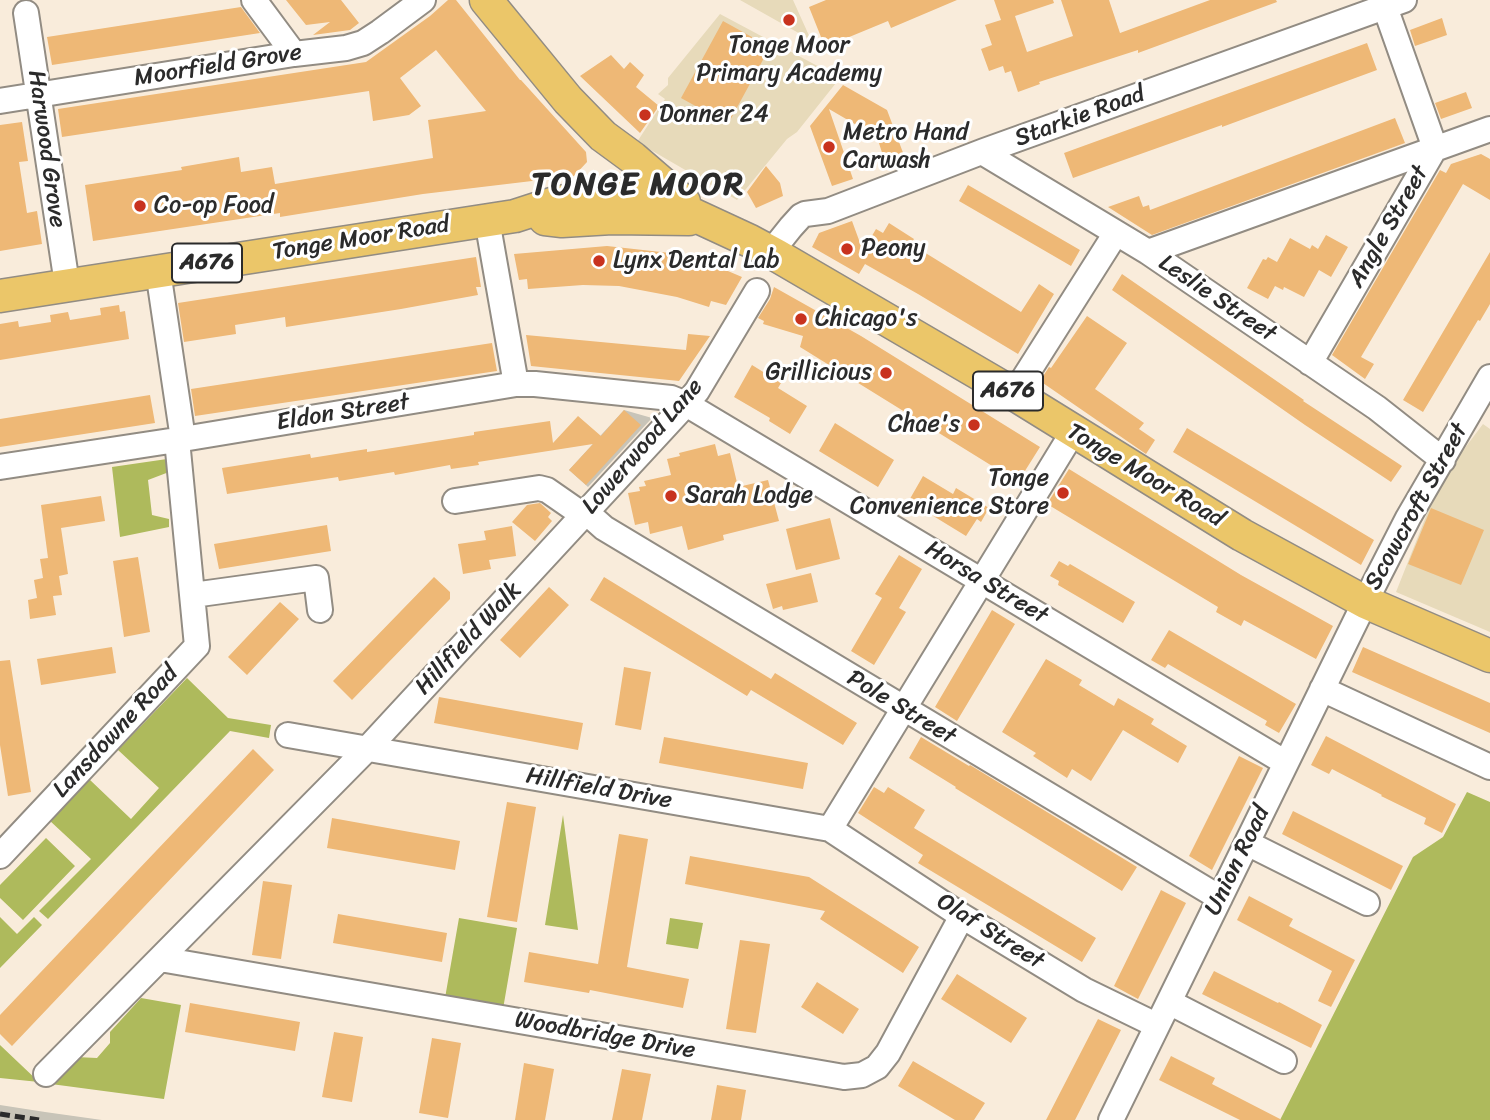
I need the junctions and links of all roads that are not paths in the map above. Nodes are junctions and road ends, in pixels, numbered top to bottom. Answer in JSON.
{"nodes":[{"id":1,"x":254,"y":0,"type":"edge"},
{"id":2,"x":423,"y":0,"type":"edge"},
{"id":3,"x":486,"y":0,"type":"edge"},
{"id":4,"x":1394,"y":3,"type":"edge"},
{"id":5,"x":26,"y":13,"type":"dead end"},
{"id":6,"x":294,"y":54,"type":"junction"},
{"id":7,"x":38,"y":95,"type":"junction"},
{"id":8,"x":0,"y":101,"type":"edge"},
{"id":9,"x":1490,"y":129,"type":"edge"},
{"id":10,"x":603,"y":136,"type":"junction"},
{"id":11,"x":1435,"y":148,"type":"junction"},
{"id":12,"x":982,"y":152,"type":"junction"},
{"id":13,"x":612,"y":206,"type":"junction"},
{"id":14,"x":501,"y":218,"type":"junction"},
{"id":15,"x":704,"y":221,"type":"junction"},
{"id":16,"x":1116,"y":233,"type":"junction"},
{"id":17,"x":1148,"y":252,"type":"junction"},
{"id":18,"x":771,"y":253,"type":"junction"},
{"id":19,"x":158,"y":271,"type":"junction"},
{"id":20,"x":66,"y":285,"type":"junction"},
{"id":21,"x":757,"y":291,"type":"dead end"},
{"id":22,"x":0,"y":296,"type":"edge"},
{"id":23,"x":1310,"y":363,"type":"junction"},
{"id":24,"x":1490,"y":377,"type":"edge"},
{"id":25,"x":516,"y":384,"type":"junction"},
{"id":26,"x":1014,"y":394,"type":"junction"},
{"id":27,"x":686,"y":404,"type":"junction"},
{"id":28,"x":1073,"y":432,"type":"junction"},
{"id":29,"x":180,"y":440,"type":"junction"},
{"id":30,"x":1443,"y":460,"type":"junction"},
{"id":31,"x":0,"y":467,"type":"edge"},
{"id":32,"x":455,"y":501,"type":"dead end"},
{"id":33,"x":580,"y":519,"type":"junction"},
{"id":34,"x":982,"y":581,"type":"junction"},
{"id":35,"x":193,"y":595,"type":"junction"},
{"id":36,"x":1365,"y":602,"type":"junction"},
{"id":37,"x":320,"y":610,"type":"dead end"},
{"id":38,"x":1490,"y":656,"type":"edge"},
{"id":39,"x":1322,"y":689,"type":"junction"},
{"id":40,"x":903,"y":709,"type":"junction"},
{"id":41,"x":288,"y":735,"type":"dead end"},
{"id":42,"x":368,"y":748,"type":"junction"},
{"id":43,"x":1286,"y":763,"type":"junction"},
{"id":44,"x":1490,"y":767,"type":"edge"},
{"id":45,"x":830,"y":829,"type":"junction"},
{"id":46,"x":1247,"y":843,"type":"junction"},
{"id":47,"x":0,"y":856,"type":"edge"},
{"id":48,"x":1220,"y":898,"type":"junction"},
{"id":49,"x":1351,"y":903,"type":"dead end"},
{"id":50,"x":962,"y":916,"type":"junction"},
{"id":51,"x":160,"y":959,"type":"junction"},
{"id":52,"x":1169,"y":1002,"type":"junction"},
{"id":53,"x":1156,"y":1026,"type":"junction"},
{"id":54,"x":1284,"y":1061,"type":"dead end"},
{"id":55,"x":46,"y":1074,"type":"dead end"},
{"id":56,"x":1111,"y":1120,"type":"edge"}],
"edges":[{"from":1,"to":6,"type":"street"},
{"from":2,"to":6,"type":"street","name":"Moorfield Grove"},
{"from":3,"to":10,"type":"main road"},
{"from":4,"to":11,"type":"street","name":"Angle Street"},
{"from":4,"to":12,"type":"street","name":"Starkie Road"},
{"from":5,"to":7,"type":"street","name":"Harwood Grove"},
{"from":6,"to":7,"type":"street","name":"Moorfield Grove"},
{"from":7,"to":8,"type":"street","name":"Moorfield Grove"},
{"from":7,"to":20,"type":"street","name":"Harwood Grove"},
{"from":9,"to":11,"type":"street"},
{"from":10,"to":13,"type":"main road"},
{"from":10,"to":15,"type":"main road"},
{"from":11,"to":17,"type":"street"},
{"from":11,"to":23,"type":"street","name":"Angle Street"},
{"from":12,"to":16,"type":"street","name":"Leslie Street"},
{"from":12,"to":18,"type":"street","name":"Starkie Road"},
{"from":13,"to":14,"type":"main road","name":"Tonge Moor Road","number":"A676"},
{"from":13,"to":15,"type":"main road","name":"Tonge Moor Road","number":"A676"},
{"from":14,"to":19,"type":"main road","name":"Tonge Moor Road","number":"A676"},
{"from":14,"to":25,"type":"street"},
{"from":15,"to":18,"type":"main road","name":"Tonge Moor Road","number":"A676"},
{"from":16,"to":17,"type":"street","name":"Leslie Street"},
{"from":16,"to":26,"type":"street"},
{"from":17,"to":23,"type":"street","name":"Leslie Street"},
{"from":18,"to":26,"type":"main road","name":"Tonge Moor Road","number":"A676"},
{"from":19,"to":20,"type":"main road","name":"Tonge Moor Road","number":"A676"},
{"from":19,"to":29,"type":"street","name":"Lansdowne Road"},
{"from":20,"to":22,"type":"main road","name":"Tonge Moor Road","number":"A676"},
{"from":21,"to":27,"type":"street","name":"Lowerwood Lane"},
{"from":23,"to":30,"type":"street","name":"Leslie Street"},
{"from":24,"to":30,"type":"street","name":"Scowcroft Street"},
{"from":25,"to":27,"type":"street","name":"Eldon Street"},
{"from":25,"to":29,"type":"street","name":"Eldon Street"},
{"from":26,"to":28,"type":"main road","name":"Tonge Moor Road","number":"A676"},
{"from":27,"to":33,"type":"street","name":"Lowerwood Lane"},
{"from":27,"to":34,"type":"street","name":"Horsa Street"},
{"from":28,"to":34,"type":"street"},
{"from":28,"to":36,"type":"main road","name":"Tonge Moor Road","number":"A676"},
{"from":29,"to":31,"type":"street","name":"Eldon Street"},
{"from":29,"to":35,"type":"street","name":"Lansdowne Road"},
{"from":30,"to":36,"type":"street","name":"Scowcroft Street"},
{"from":32,"to":33,"type":"street","name":"Pole Street"},
{"from":33,"to":40,"type":"street","name":"Pole Street"},
{"from":33,"to":42,"type":"street","name":"Hillfield Walk"},
{"from":34,"to":40,"type":"street"},
{"from":34,"to":43,"type":"street","name":"Horsa Street"},
{"from":35,"to":37,"type":"street"},
{"from":35,"to":47,"type":"street","name":"Lansdowne Road"},
{"from":36,"to":38,"type":"main road","name":"Tonge Moor Road","number":"A676"},
{"from":36,"to":39,"type":"street","name":"Union Road"},
{"from":39,"to":43,"type":"street","name":"Union Road"},
{"from":39,"to":44,"type":"street"},
{"from":40,"to":45,"type":"street"},
{"from":40,"to":48,"type":"street","name":"Pole Street"},
{"from":41,"to":42,"type":"street","name":"Hillfield Drive"},
{"from":42,"to":45,"type":"street","name":"Hillfield Drive"},
{"from":42,"to":51,"type":"street"},
{"from":43,"to":46,"type":"street","name":"Union Road"},
{"from":45,"to":50,"type":"street","name":"Olaf Street"},
{"from":46,"to":48,"type":"street","name":"Union Road"},
{"from":46,"to":49,"type":"street"},
{"from":48,"to":52,"type":"street","name":"Union Road"},
{"from":50,"to":51,"type":"street","name":"Woodbridge Drive"},
{"from":50,"to":53,"type":"street","name":"Olaf Street"},
{"from":51,"to":55,"type":"street"},
{"from":52,"to":53,"type":"street","name":"Union Road"},
{"from":52,"to":54,"type":"street"},
{"from":53,"to":56,"type":"street","name":"Union Road"}]}
